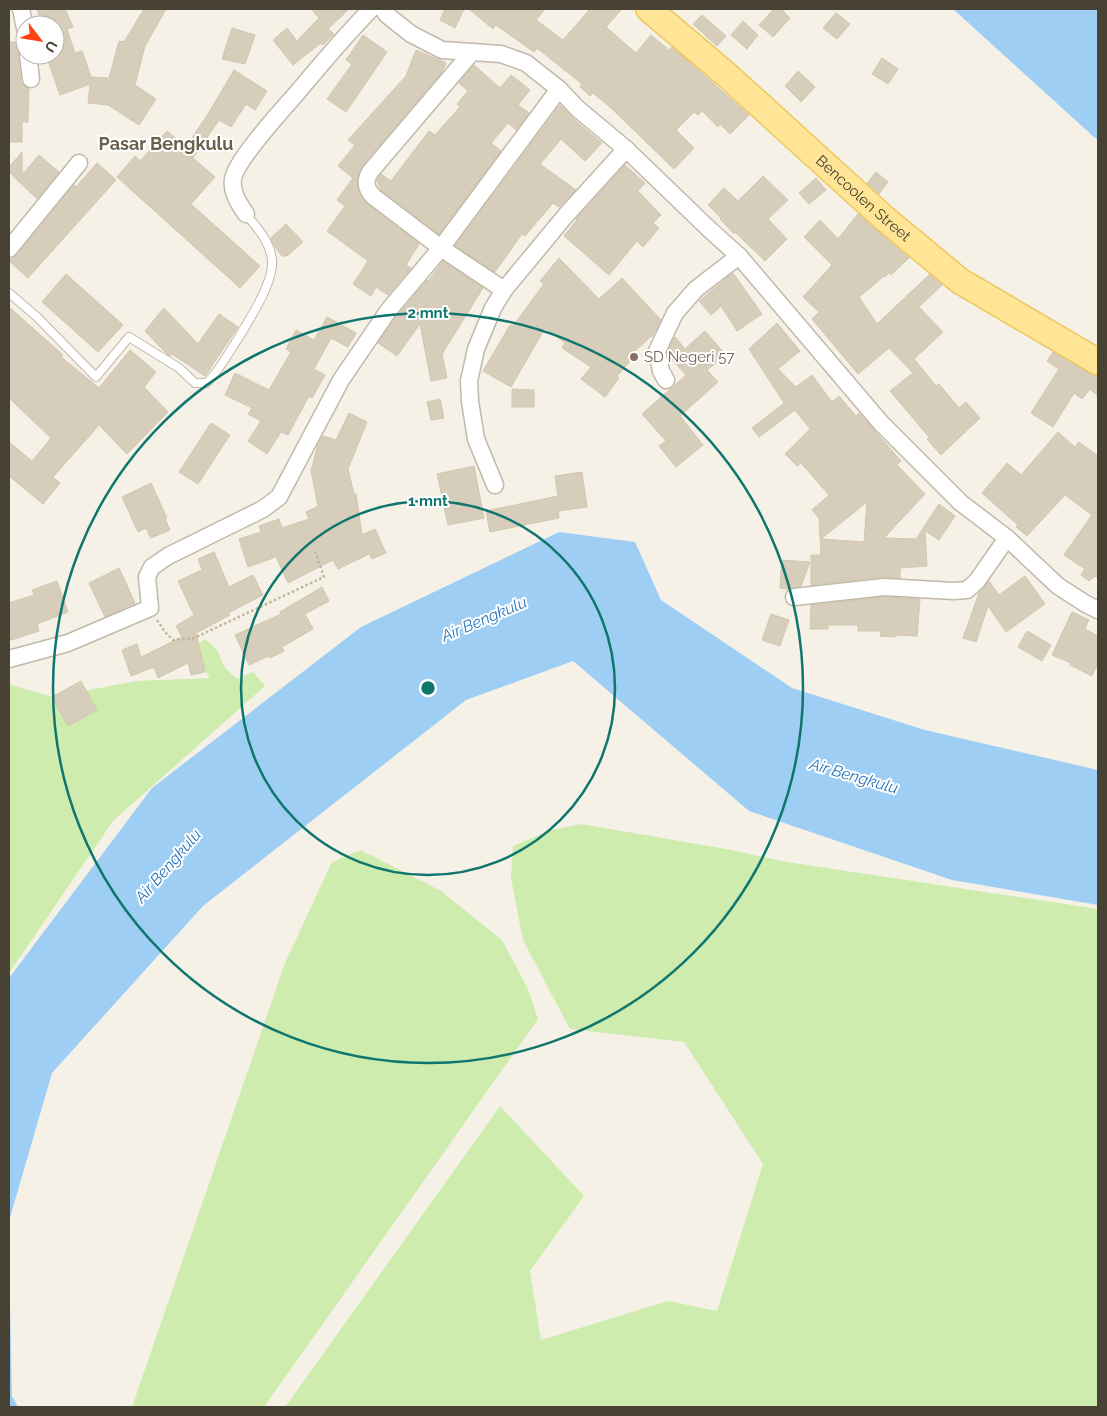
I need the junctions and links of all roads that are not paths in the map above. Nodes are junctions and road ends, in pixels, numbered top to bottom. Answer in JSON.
{"nodes":[{"id":1,"x":370,"y":9,"type":"edge"},
{"id":2,"x":383,"y":9,"type":"edge"},
{"id":3,"x":649,"y":9,"type":"edge"},
{"id":4,"x":472,"y":52,"type":"junction"},
{"id":5,"x":29,"y":65,"type":"edge"},
{"id":6,"x":31,"y":78,"type":"dead end"},
{"id":7,"x":559,"y":89,"type":"junction"},
{"id":8,"x":626,"y":149,"type":"junction"},
{"id":9,"x":79,"y":163,"type":"dead end"},
{"id":10,"x":246,"y":214,"type":"joint"},
{"id":11,"x":440,"y":248,"type":"junction"},
{"id":12,"x":9,"y":249,"type":"edge"},
{"id":13,"x":739,"y":256,"type":"junction"},
{"id":14,"x":504,"y":290,"type":"junction"},
{"id":15,"x":9,"y":294,"type":"edge"},
{"id":16,"x":1098,"y":362,"type":"edge"},
{"id":17,"x":666,"y":380,"type":"dead end"},
{"id":18,"x":495,"y":485,"type":"dead end"},
{"id":19,"x":1007,"y":538,"type":"junction"},
{"id":20,"x":794,"y":597,"type":"dead end"},
{"id":21,"x":1098,"y":610,"type":"edge"},
{"id":22,"x":9,"y":659,"type":"edge"}],
"edges":[{"from":1,"to":10,"type":"street"},
{"from":2,"to":4,"type":"street"},
{"from":3,"to":16,"type":"main road","name":"Bencoolen Street"},
{"from":4,"to":7,"type":"street"},
{"from":4,"to":11,"type":"street"},
{"from":5,"to":6,"type":"street"},
{"from":7,"to":8,"type":"street"},
{"from":7,"to":11,"type":"street"},
{"from":8,"to":13,"type":"street"},
{"from":8,"to":14,"type":"street"},
{"from":9,"to":12,"type":"street"},
{"from":10,"to":15,"type":"lane"},
{"from":11,"to":14,"type":"street"},
{"from":11,"to":22,"type":"street"},
{"from":13,"to":17,"type":"street"},
{"from":13,"to":19,"type":"street"},
{"from":14,"to":18,"type":"street"},
{"from":19,"to":20,"type":"street"},
{"from":19,"to":21,"type":"street"}]}
